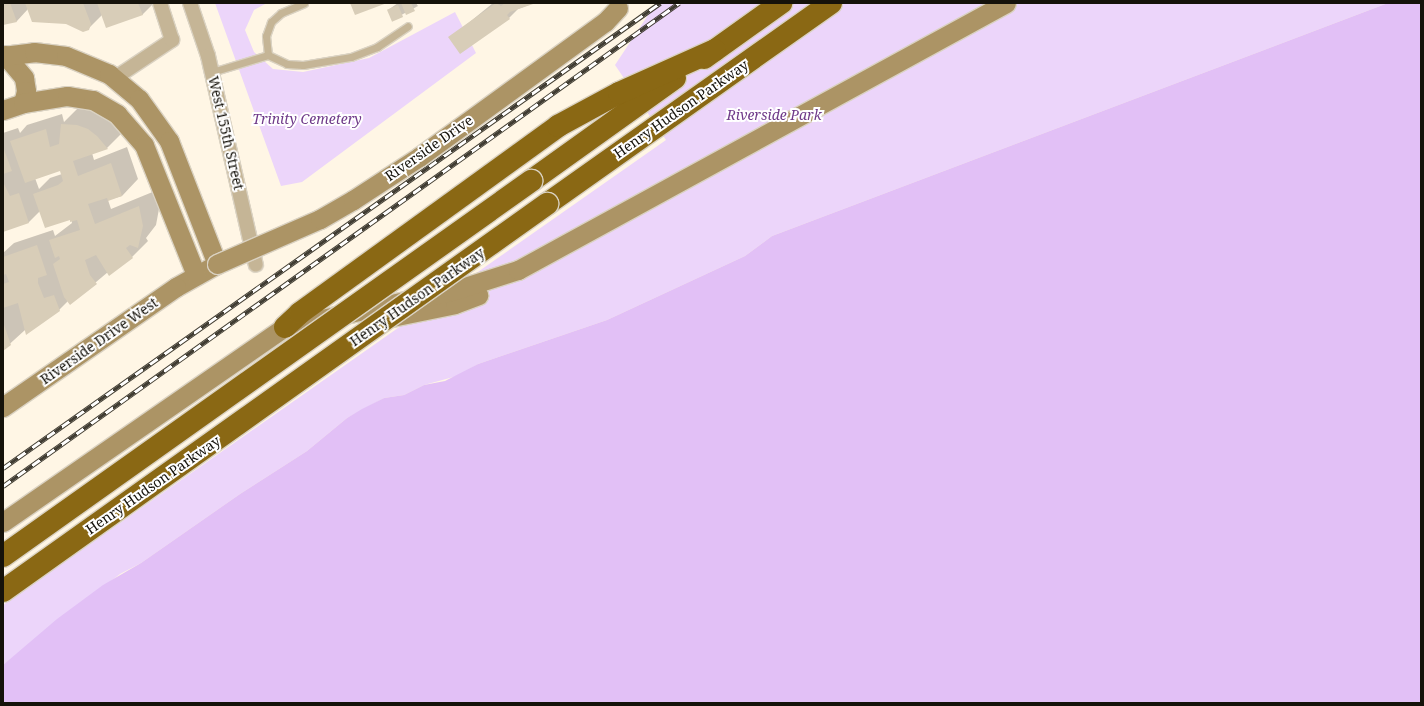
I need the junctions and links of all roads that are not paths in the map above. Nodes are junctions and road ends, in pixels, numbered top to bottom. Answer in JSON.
{"nodes":[{"id":1,"x":160,"y":3,"type":"edge"},
{"id":2,"x":190,"y":3,"type":"edge"},
{"id":3,"x":304,"y":3,"type":"edge"},
{"id":4,"x":781,"y":3,"type":"edge"},
{"id":5,"x":831,"y":3,"type":"edge"},
{"id":6,"x":1006,"y":3,"type":"edge"},
{"id":7,"x":618,"y":5,"type":"edge"},
{"id":8,"x":408,"y":26,"type":"dead end"},
{"id":9,"x":715,"y":50,"type":"junction"},
{"id":10,"x":4,"y":55,"type":"edge"},
{"id":11,"x":268,"y":55,"type":"junction"},
{"id":12,"x":212,"y":72,"type":"junction"},
{"id":13,"x":114,"y":78,"type":"junction"},
{"id":14,"x":23,"y":103,"type":"junction"},
{"id":15,"x":3,"y":110,"type":"edge"},
{"id":16,"x":217,"y":264,"type":"junction"},
{"id":17,"x":256,"y":265,"type":"dead end"},
{"id":18,"x":518,"y":270,"type":"junction"},
{"id":19,"x":196,"y":275,"type":"junction"},
{"id":20,"x":285,"y":327,"type":"junction"},
{"id":21,"x":253,"y":349,"type":"junction"},
{"id":22,"x":3,"y":407,"type":"edge"},
{"id":23,"x":3,"y":522,"type":"edge"},
{"id":24,"x":3,"y":556,"type":"edge"},
{"id":25,"x":3,"y":591,"type":"edge"}],
"edges":[{"from":1,"to":13,"type":"street"},
{"from":2,"to":12,"type":"street","name":"West 155th Street"},
{"from":3,"to":11,"type":"lane"},
{"from":4,"to":9,"type":"highway","name":"Henry Hudson Parkway"},
{"from":5,"to":25,"type":"highway","name":"Henry Hudson Parkway","bridge":true},
{"from":6,"to":18,"type":"main road"},
{"from":7,"to":16,"type":"main road","name":"Riverside Drive","bridge":true},
{"from":8,"to":11,"type":"lane"},
{"from":9,"to":20,"type":"highway"},
{"from":9,"to":24,"type":"highway","name":"Henry Hudson Parkway","bridge":true},
{"from":10,"to":13,"type":"main road"},
{"from":10,"to":14,"type":"main road"},
{"from":11,"to":12,"type":"lane"},
{"from":12,"to":17,"type":"street","name":"West 155th Street"},
{"from":13,"to":16,"type":"main road"},
{"from":14,"to":15,"type":"main road"},
{"from":14,"to":19,"type":"main road"},
{"from":16,"to":19,"type":"main road","name":"Riverside Drive"},
{"from":18,"to":20,"type":"main road"},
{"from":18,"to":21,"type":"main road"},
{"from":19,"to":22,"type":"main road","name":"Riverside Drive West"},
{"from":20,"to":21,"type":"main road"},
{"from":21,"to":23,"type":"main road"}]}
